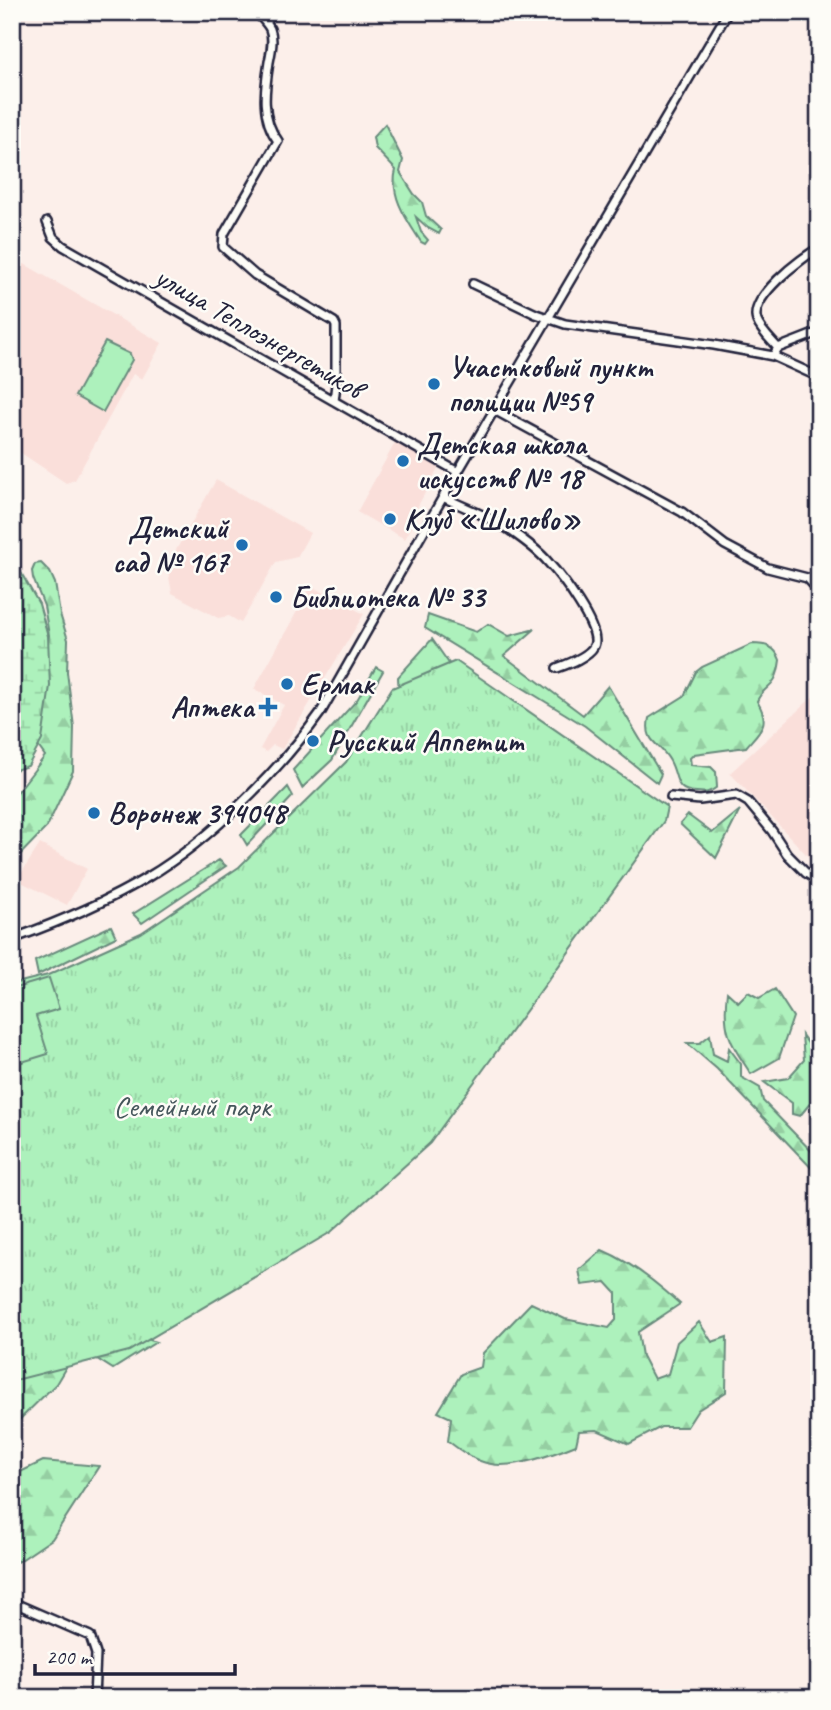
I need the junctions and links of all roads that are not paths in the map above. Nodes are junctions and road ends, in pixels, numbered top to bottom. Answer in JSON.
{"nodes":[{"id":1,"x":256,"y":12,"type":"edge"},
{"id":2,"x":272,"y":12,"type":"edge"},
{"id":3,"x":727,"y":12,"type":"edge"},
{"id":4,"x":266,"y":23,"type":"junction"},
{"id":5,"x":47,"y":222,"type":"dead end"},
{"id":6,"x":819,"y":248,"type":"edge"},
{"id":7,"x":473,"y":285,"type":"dead end"},
{"id":8,"x":548,"y":319,"type":"junction"},
{"id":9,"x":819,"y":332,"type":"edge"},
{"id":10,"x":778,"y":348,"type":"junction"},
{"id":11,"x":773,"y":356,"type":"junction"},
{"id":12,"x":819,"y":377,"type":"edge"},
{"id":13,"x":334,"y":401,"type":"junction"},
{"id":14,"x":495,"y":411,"type":"junction"},
{"id":15,"x":458,"y":472,"type":"junction"},
{"id":16,"x":443,"y":497,"type":"junction"},
{"id":17,"x":808,"y":580,"type":"junction"},
{"id":18,"x":819,"y":582,"type":"edge"},
{"id":19,"x":819,"y":592,"type":"edge"},
{"id":20,"x":557,"y":668,"type":"dead end"},
{"id":21,"x":671,"y":797,"type":"dead end"},
{"id":22,"x":819,"y":881,"type":"edge"},
{"id":23,"x":12,"y":939,"type":"edge"},
{"id":24,"x":12,"y":1602,"type":"edge"},
{"id":25,"x":94,"y":1698,"type":"edge"}],
"edges":[{"from":1,"to":4,"type":"street"},
{"from":2,"to":4,"type":"street"},
{"from":3,"to":8,"type":"street"},
{"from":4,"to":13,"type":"street"},
{"from":5,"to":13,"type":"street","name":"улица Теплоэнергетиков"},
{"from":6,"to":10,"type":"street"},
{"from":7,"to":8,"type":"street"},
{"from":8,"to":11,"type":"street"},
{"from":8,"to":14,"type":"street"},
{"from":9,"to":10,"type":"street"},
{"from":10,"to":11,"type":"street"},
{"from":11,"to":12,"type":"street"},
{"from":13,"to":15,"type":"street","name":"улица Теплоэнергетиков"},
{"from":14,"to":15,"type":"street"},
{"from":14,"to":17,"type":"street"},
{"from":15,"to":16,"type":"street"},
{"from":16,"to":20,"type":"street"},
{"from":16,"to":23,"type":"street"},
{"from":17,"to":18,"type":"street"},
{"from":17,"to":19,"type":"street"},
{"from":21,"to":22,"type":"street"},
{"from":24,"to":25,"type":"street"}]}
